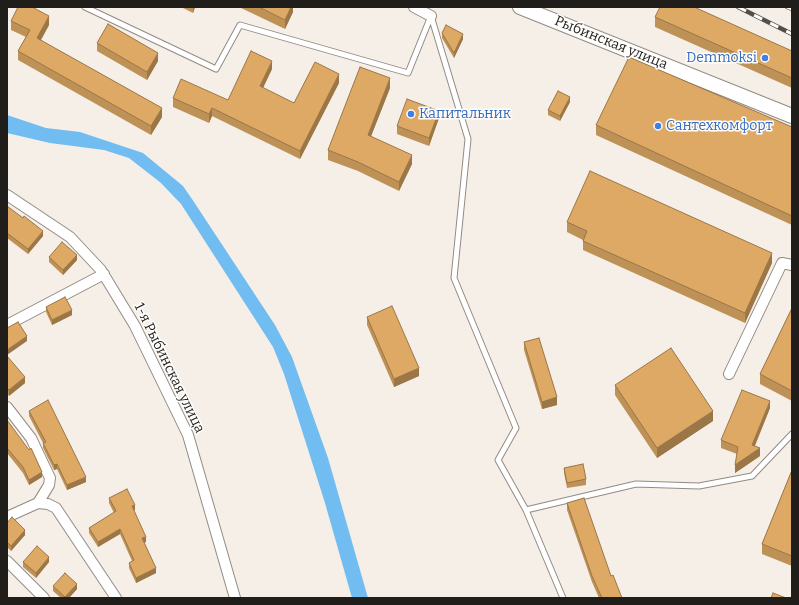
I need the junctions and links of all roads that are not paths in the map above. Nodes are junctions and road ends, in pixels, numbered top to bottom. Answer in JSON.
{"nodes":[{"id":1,"x":85,"y":7,"type":"edge"},
{"id":2,"x":414,"y":7,"type":"edge"},
{"id":3,"x":520,"y":7,"type":"edge"},
{"id":4,"x":431,"y":16,"type":"junction"},
{"id":5,"x":792,"y":116,"type":"edge"},
{"id":6,"x":7,"y":195,"type":"edge"},
{"id":7,"x":792,"y":265,"type":"edge"},
{"id":8,"x":104,"y":274,"type":"junction"},
{"id":9,"x":7,"y":325,"type":"edge"},
{"id":10,"x":729,"y":374,"type":"dead end"},
{"id":11,"x":7,"y":407,"type":"edge"},
{"id":12,"x":792,"y":434,"type":"edge"},
{"id":13,"x":38,"y":503,"type":"junction"},
{"id":14,"x":526,"y":510,"type":"junction"},
{"id":15,"x":7,"y":517,"type":"edge"},
{"id":16,"x":7,"y":561,"type":"edge"},
{"id":17,"x":44,"y":598,"type":"edge"},
{"id":18,"x":116,"y":598,"type":"edge"},
{"id":19,"x":235,"y":598,"type":"edge"},
{"id":20,"x":563,"y":598,"type":"edge"}],
"edges":[{"from":1,"to":4,"type":"lane"},
{"from":2,"to":4,"type":"street"},
{"from":3,"to":5,"type":"main road","name":"Рыбинская улица"},
{"from":4,"to":14,"type":"lane"},
{"from":6,"to":8,"type":"street","name":"1-я Рыбинская улица"},
{"from":7,"to":10,"type":"street"},
{"from":8,"to":9,"type":"street"},
{"from":8,"to":19,"type":"street","name":"1-я Рыбинская улица"},
{"from":11,"to":13,"type":"street"},
{"from":12,"to":14,"type":"lane"},
{"from":13,"to":15,"type":"street"},
{"from":13,"to":18,"type":"street"},
{"from":14,"to":20,"type":"lane"},
{"from":16,"to":17,"type":"street"}]}
